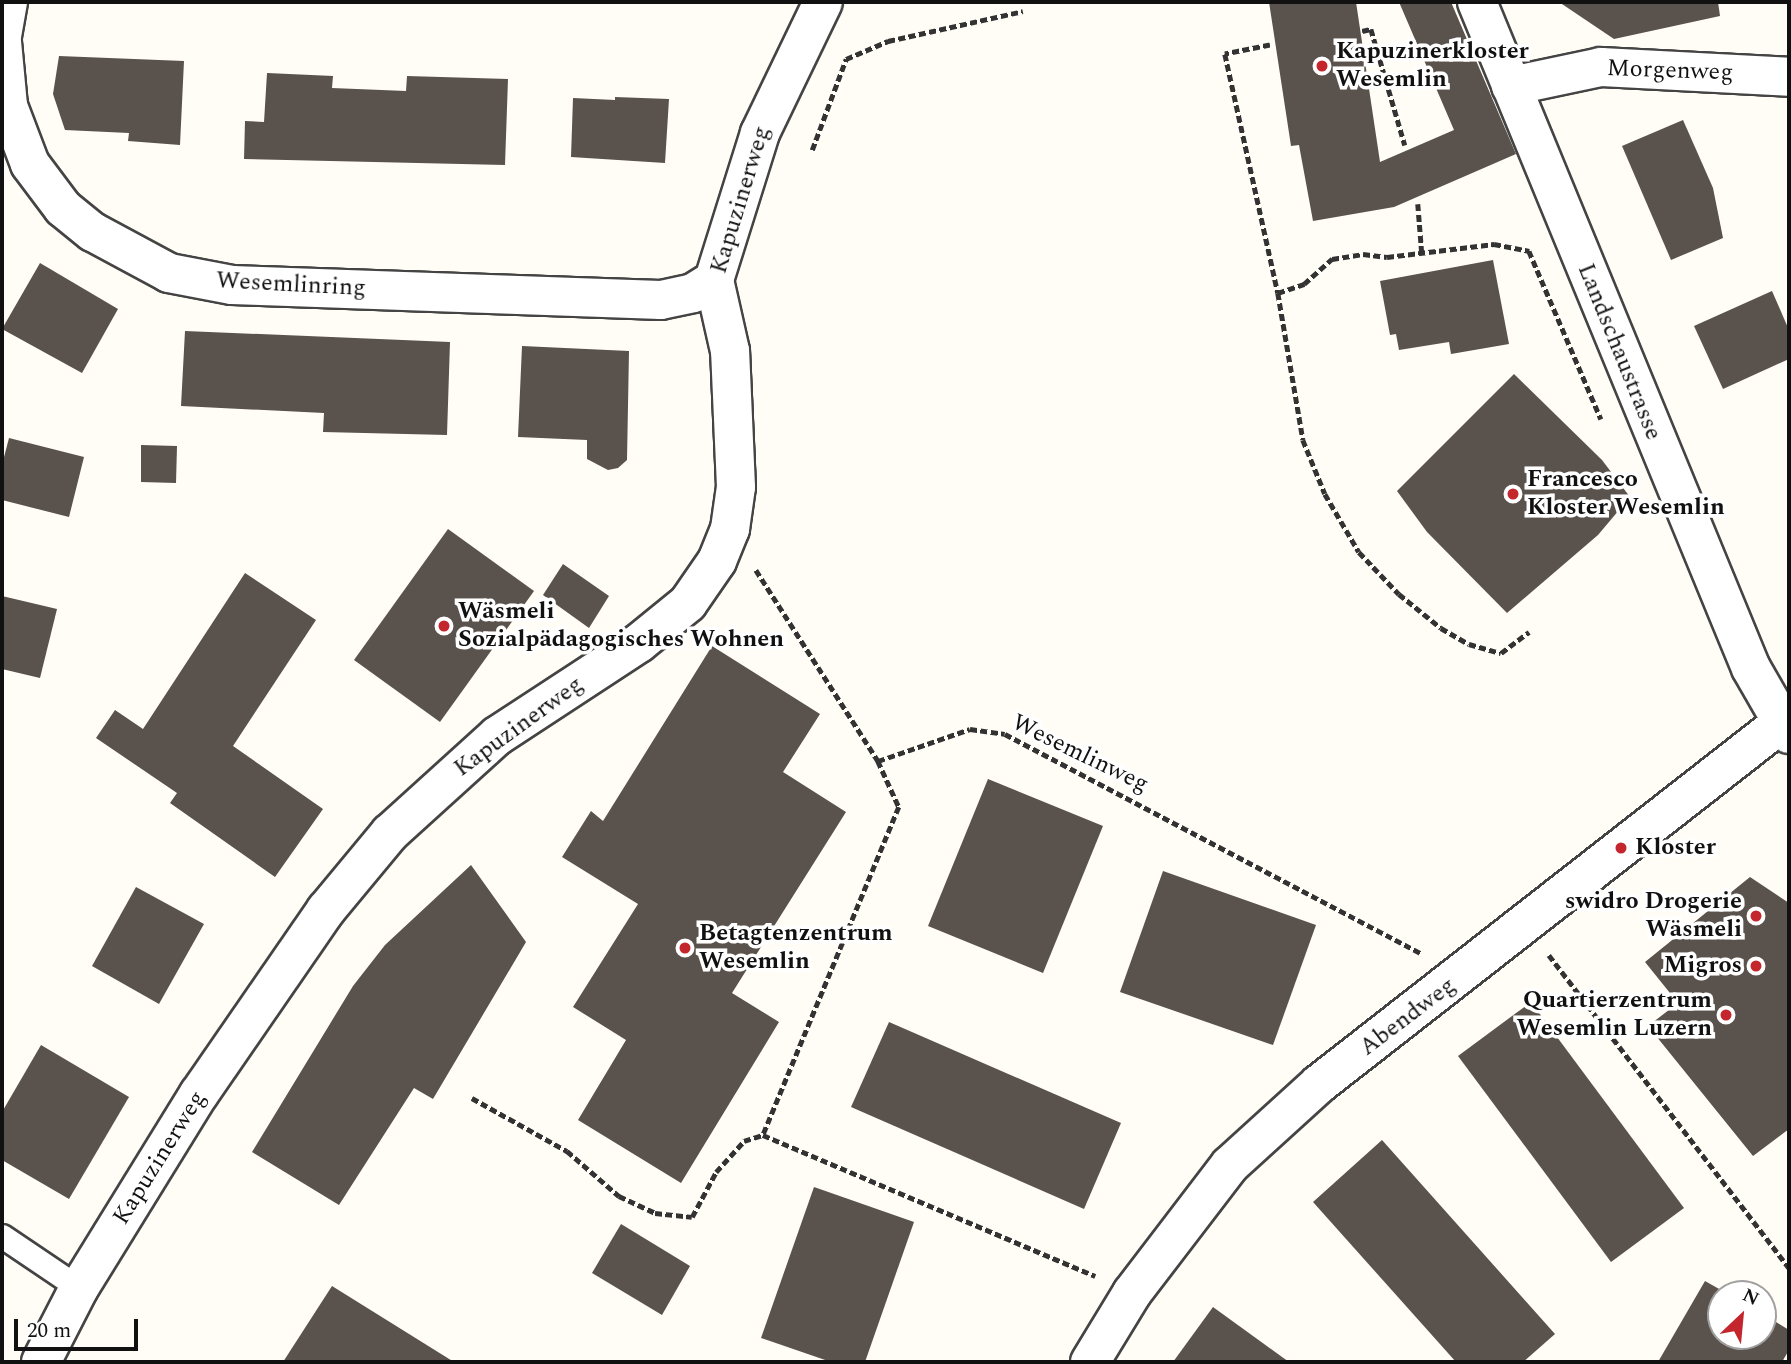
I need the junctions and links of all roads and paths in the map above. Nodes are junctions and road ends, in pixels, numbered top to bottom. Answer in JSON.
{"nodes":[{"id":1,"x":8,"y":2,"type":"edge"},
{"id":2,"x":823,"y":2,"type":"edge"},
{"id":3,"x":1477,"y":2,"type":"edge"},
{"id":4,"x":1023,"y":11,"type":"dead end"},
{"id":5,"x":1362,"y":31,"type":"dead end"},
{"id":6,"x":2,"y":36,"type":"edge"},
{"id":7,"x":2,"y":42,"type":"edge"},
{"id":8,"x":1270,"y":45,"type":"dead end"},
{"id":9,"x":1789,"y":77,"type":"edge"},
{"id":10,"x":1511,"y":86,"type":"junction"},
{"id":11,"x":1405,"y":145,"type":"dead end"},
{"id":12,"x":812,"y":150,"type":"dead end"},
{"id":13,"x":1418,"y":204,"type":"dead end"},
{"id":14,"x":1422,"y":254,"type":"junction"},
{"id":15,"x":714,"y":280,"type":"junction"},
{"id":16,"x":1278,"y":293,"type":"junction"},
{"id":17,"x":1606,"y":430,"type":"dead end"},
{"id":18,"x":730,"y":529,"type":"junction"},
{"id":19,"x":1529,"y":632,"type":"dead end"},
{"id":20,"x":1787,"y":725,"type":"edge"},
{"id":21,"x":878,"y":761,"type":"junction"},
{"id":22,"x":1542,"y":945,"type":"dead end"},
{"id":23,"x":1463,"y":976,"type":"junction"},
{"id":24,"x":472,"y":1098,"type":"dead end"},
{"id":25,"x":763,"y":1135,"type":"junction"},
{"id":26,"x":2,"y":1236,"type":"edge"},
{"id":27,"x":1789,"y":1268,"type":"edge"},
{"id":28,"x":1106,"y":1282,"type":"dead end"},
{"id":29,"x":79,"y":1288,"type":"junction"},
{"id":30,"x":41,"y":1362,"type":"edge"},
{"id":31,"x":1090,"y":1362,"type":"edge"}],
"edges":[{"from":1,"to":6,"type":"street"},
{"from":2,"to":15,"type":"street","name":"Kapuzinerweg"},
{"from":3,"to":10,"type":"street","name":"Landschaustrasse"},
{"from":4,"to":12,"type":"path"},
{"from":5,"to":11,"type":"path"},
{"from":7,"to":15,"type":"street","name":"Wesemlinring"},
{"from":8,"to":16,"type":"path"},
{"from":9,"to":10,"type":"street","name":"Morgenweg"},
{"from":10,"to":20,"type":"street","name":"Landschaustrasse"},
{"from":13,"to":14,"type":"path"},
{"from":14,"to":16,"type":"path"},
{"from":14,"to":17,"type":"path"},
{"from":15,"to":18,"type":"street","name":"Kapuzinerweg"},
{"from":16,"to":19,"type":"path"},
{"from":18,"to":21,"type":"path"},
{"from":18,"to":29,"type":"street","name":"Kapuzinerweg"},
{"from":20,"to":23,"type":"street","name":"Abendweg"},
{"from":21,"to":23,"type":"path","name":"Wesemlinweg"},
{"from":21,"to":25,"type":"path"},
{"from":22,"to":27,"type":"path"},
{"from":23,"to":31,"type":"street","name":"Abendweg"},
{"from":24,"to":25,"type":"path"},
{"from":25,"to":28,"type":"path"},
{"from":26,"to":29,"type":"lane"},
{"from":29,"to":30,"type":"street","name":"Kapuzinerweg"}]}
